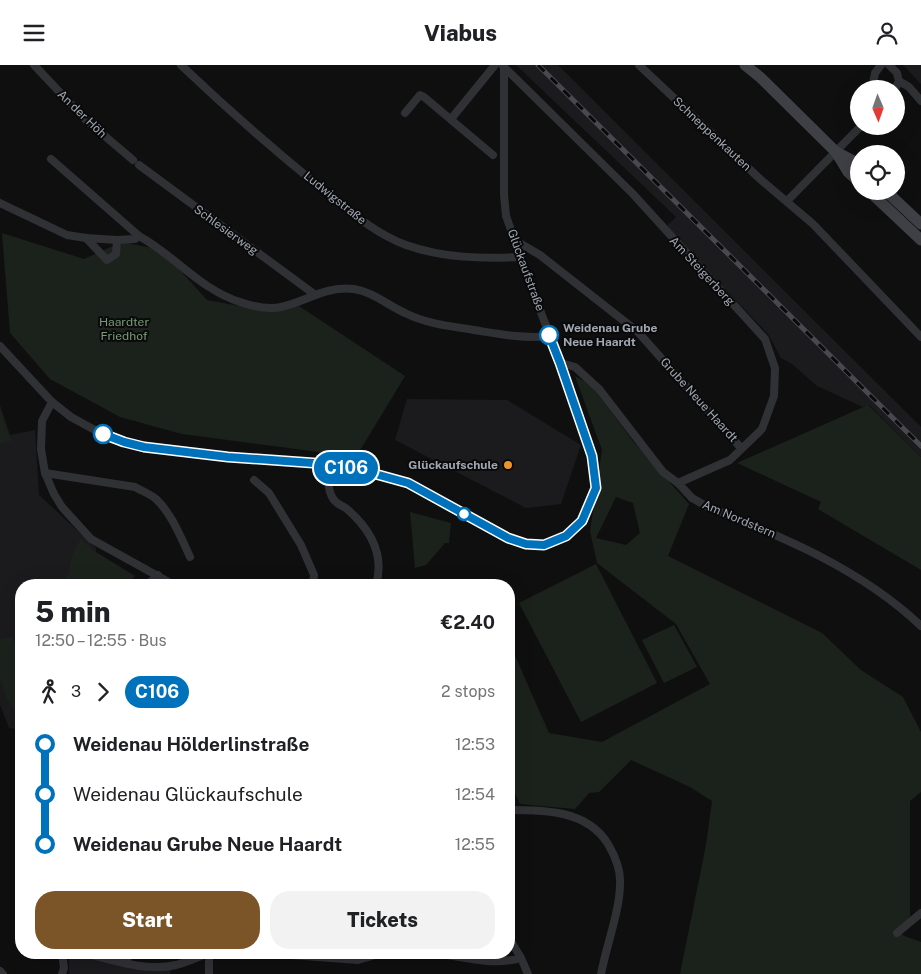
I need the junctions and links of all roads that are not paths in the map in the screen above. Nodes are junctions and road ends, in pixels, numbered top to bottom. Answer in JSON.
{"nodes":[{"id":1,"x":34,"y":65,"type":"edge"},
{"id":2,"x":181,"y":65,"type":"edge"},
{"id":3,"x":495,"y":65,"type":"edge"},
{"id":4,"x":503,"y":65,"type":"edge"},
{"id":5,"x":638,"y":65,"type":"edge"},
{"id":6,"x":744,"y":65,"type":"edge"},
{"id":7,"x":881,"y":65,"type":"edge"},
{"id":8,"x":889,"y":65,"type":"edge"},
{"id":9,"x":874,"y":80,"type":"edge"},
{"id":10,"x":899,"y":80,"type":"edge"},
{"id":11,"x":905,"y":85,"type":"edge"},
{"id":12,"x":921,"y":101,"type":"edge"},
{"id":13,"x":406,"y":113,"type":"dead end"},
{"id":14,"x":451,"y":119,"type":"junction"},
{"id":15,"x":852,"y":135,"type":"edge"},
{"id":16,"x":836,"y":152,"type":"junction"},
{"id":17,"x":493,"y":155,"type":"dead end"},
{"id":18,"x":51,"y":159,"type":"dead end"},
{"id":19,"x":850,"y":159,"type":"edge"},
{"id":20,"x":136,"y":163,"type":"joint"},
{"id":21,"x":850,"y":174,"type":"edge"},
{"id":22,"x":878,"y":200,"type":"edge"},
{"id":23,"x":896,"y":200,"type":"edge"},
{"id":24,"x":787,"y":201,"type":"junction"},
{"id":25,"x":0,"y":203,"type":"edge"},
{"id":26,"x":921,"y":224,"type":"edge"},
{"id":27,"x":139,"y":236,"type":"junction"},
{"id":28,"x":86,"y":238,"type":"junction"},
{"id":29,"x":117,"y":240,"type":"junction"},
{"id":30,"x":921,"y":240,"type":"edge"},
{"id":31,"x":516,"y":241,"type":"junction"},
{"id":32,"x":522,"y":257,"type":"junction"},
{"id":33,"x":314,"y":294,"type":"junction"},
{"id":34,"x":549,"y":335,"type":"junction"},
{"id":35,"x":921,"y":337,"type":"edge"},
{"id":36,"x":0,"y":346,"type":"edge"},
{"id":37,"x":560,"y":363,"type":"junction"},
{"id":38,"x":52,"y":402,"type":"junction"},
{"id":39,"x":741,"y":448,"type":"junction"},
{"id":40,"x":328,"y":465,"type":"junction"},
{"id":41,"x":45,"y":473,"type":"junction"},
{"id":42,"x":254,"y":480,"type":"dead end"},
{"id":43,"x":678,"y":483,"type":"junction"},
{"id":44,"x":190,"y":557,"type":"dead end"},
{"id":45,"x":158,"y":575,"type":"junction"},
{"id":46,"x":154,"y":579,"type":"edge"},
{"id":47,"x":164,"y":579,"type":"edge"},
{"id":48,"x":314,"y":579,"type":"edge"},
{"id":49,"x":378,"y":579,"type":"edge"},
{"id":50,"x":921,"y":626,"type":"edge"},
{"id":51,"x":515,"y":810,"type":"edge"},
{"id":52,"x":921,"y":913,"type":"edge"},
{"id":53,"x":897,"y":933,"type":"dead end"},
{"id":54,"x":515,"y":948,"type":"edge"},
{"id":55,"x":521,"y":958,"type":"junction"},
{"id":56,"x":63,"y":959,"type":"edge"},
{"id":57,"x":110,"y":959,"type":"edge"},
{"id":58,"x":127,"y":959,"type":"edge"},
{"id":59,"x":192,"y":959,"type":"edge"},
{"id":60,"x":209,"y":959,"type":"edge"},
{"id":61,"x":345,"y":959,"type":"edge"},
{"id":62,"x":361,"y":959,"type":"edge"},
{"id":63,"x":475,"y":959,"type":"edge"},
{"id":64,"x":128,"y":963,"type":"junction"},
{"id":65,"x":0,"y":971,"type":"edge"},
{"id":66,"x":3,"y":974,"type":"edge"},
{"id":67,"x":62,"y":974,"type":"edge"},
{"id":68,"x":209,"y":974,"type":"edge"},
{"id":69,"x":528,"y":974,"type":"edge"},
{"id":70,"x":601,"y":974,"type":"edge"}],
"edges":[{"from":1,"to":20,"type":"street","name":"An der Höh"},
{"from":2,"to":32,"type":"street","name":"Ludwigstraße"},
{"from":3,"to":14,"type":"street"},
{"from":4,"to":31,"type":"street","name":"Glückaufstraße"},
{"from":4,"to":39,"type":"street","name":"Am Steigerberg"},
{"from":5,"to":24,"type":"street","name":"Schneppenkauten"},
{"from":6,"to":16,"type":"main road"},
{"from":7,"to":9,"type":"street"},
{"from":8,"to":10,"type":"street"},
{"from":11,"to":12,"type":"street"},
{"from":13,"to":14,"type":"street"},
{"from":14,"to":17,"type":"street"},
{"from":15,"to":16,"type":"street"},
{"from":16,"to":19,"type":"main road"},
{"from":16,"to":21,"type":"main road"},
{"from":16,"to":24,"type":"street"},
{"from":18,"to":27,"type":"street"},
{"from":20,"to":33,"type":"street","name":"Schlesierweg"},
{"from":22,"to":30,"type":"main road"},
{"from":23,"to":26,"type":"main road"},
{"from":24,"to":35,"type":"street","name":"Schneppenkauten"},
{"from":25,"to":28,"type":"street"},
{"from":27,"to":29,"type":"street"},
{"from":27,"to":33,"type":"street"},
{"from":28,"to":29,"type":"street"},
{"from":28,"to":29,"type":"street"},
{"from":31,"to":32,"type":"street","name":"Glückaufstraße"},
{"from":31,"to":39,"type":"street","name":"Grube Neue Haardt"},
{"from":32,"to":34,"type":"street","name":"Glückaufstraße"},
{"from":33,"to":34,"type":"street"},
{"from":34,"to":37,"type":"street","name":"Glückaufstraße"},
{"from":36,"to":38,"type":"street","name":"Glückaufstraße"},
{"from":37,"to":40,"type":"street","name":"Glückaufstraße"},
{"from":37,"to":43,"type":"street","name":"Am Nordstern"},
{"from":38,"to":40,"type":"street","name":"Glückaufstraße"},
{"from":38,"to":41,"type":"street"},
{"from":39,"to":43,"type":"street","name":"Am Steigerberg"},
{"from":40,"to":49,"type":"street"},
{"from":41,"to":44,"type":"street"},
{"from":41,"to":45,"type":"street"},
{"from":42,"to":48,"type":"street"},
{"from":43,"to":50,"type":"street","name":"Am Nordstern"},
{"from":45,"to":46,"type":"street"},
{"from":45,"to":47,"type":"street"},
{"from":51,"to":70,"type":"street"},
{"from":52,"to":53,"type":"street"},
{"from":54,"to":55,"type":"street"},
{"from":55,"to":63,"type":"street"},
{"from":55,"to":69,"type":"street"},
{"from":56,"to":67,"type":"street"},
{"from":57,"to":64,"type":"street"},
{"from":58,"to":64,"type":"street"},
{"from":59,"to":64,"type":"street"},
{"from":60,"to":68,"type":"street"},
{"from":61,"to":62,"type":"street"},
{"from":65,"to":66,"type":"street"}]}
